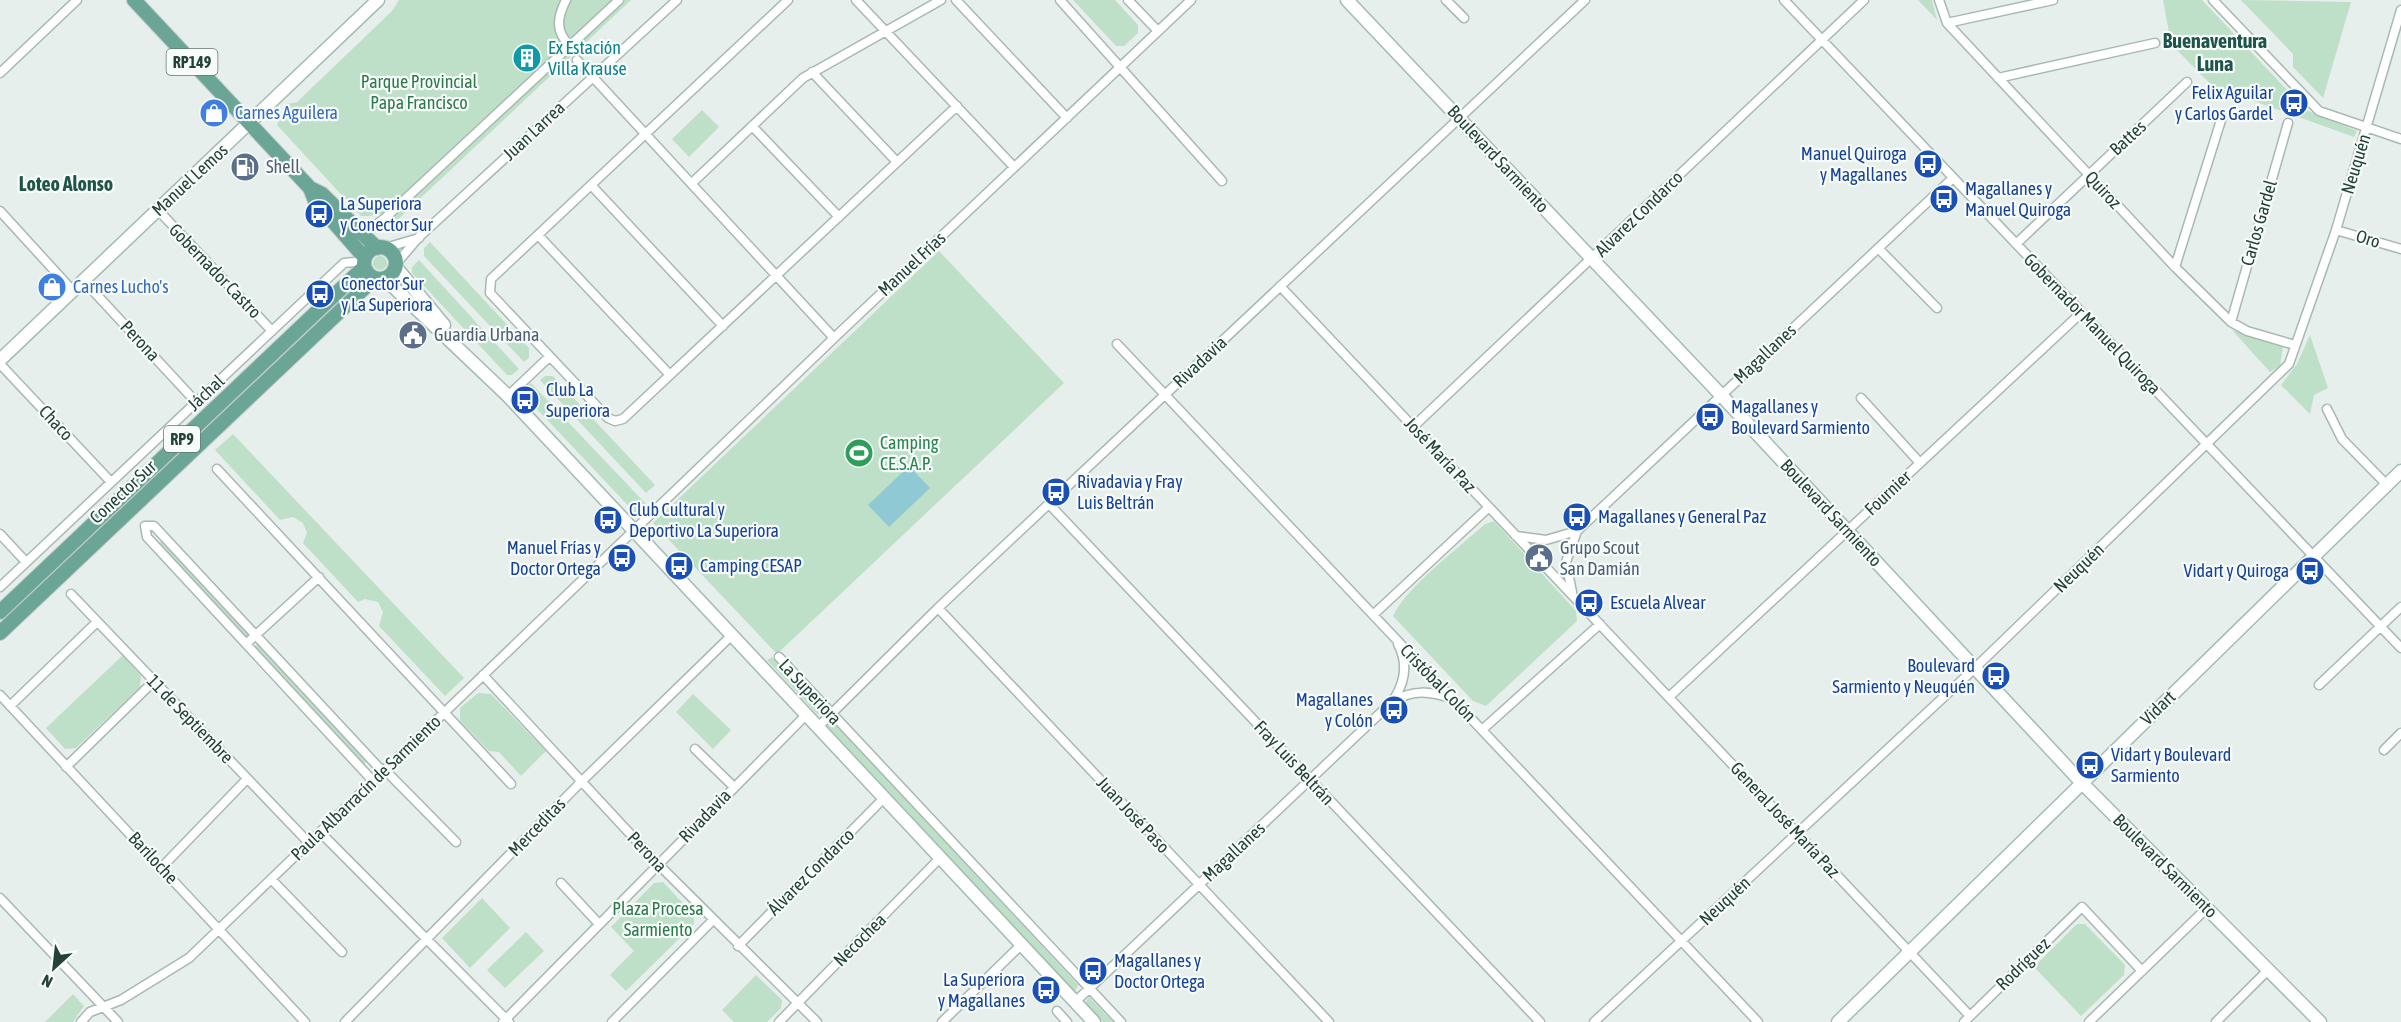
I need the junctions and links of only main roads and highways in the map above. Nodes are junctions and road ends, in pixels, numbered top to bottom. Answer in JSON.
{"nodes":[{"id":1,"x":134,"y":0,"type":"edge"},
{"id":2,"x":310,"y":188,"type":"junction"},
{"id":3,"x":381,"y":248,"type":"junction"},
{"id":4,"x":364,"y":262,"type":"junction"},
{"id":5,"x":380,"y":278,"type":"junction"},
{"id":6,"x":0,"y":612,"type":"edge"},
{"id":7,"x":0,"y":633,"type":"edge"}],
"edges":[{"from":1,"to":2,"type":"main road","number":"RP149"},
{"from":2,"to":3,"type":"main road","number":"RP149"},
{"from":2,"to":4,"type":"main road","number":"RP149"},
{"from":3,"to":4,"type":"main road"},
{"from":3,"to":5,"type":"main road"},
{"from":4,"to":5,"type":"main road"},
{"from":4,"to":6,"type":"main road","name":"Conector Sur","number":"RP9"},
{"from":5,"to":7,"type":"main road","name":"Conector Sur","number":"RP9"}]}
